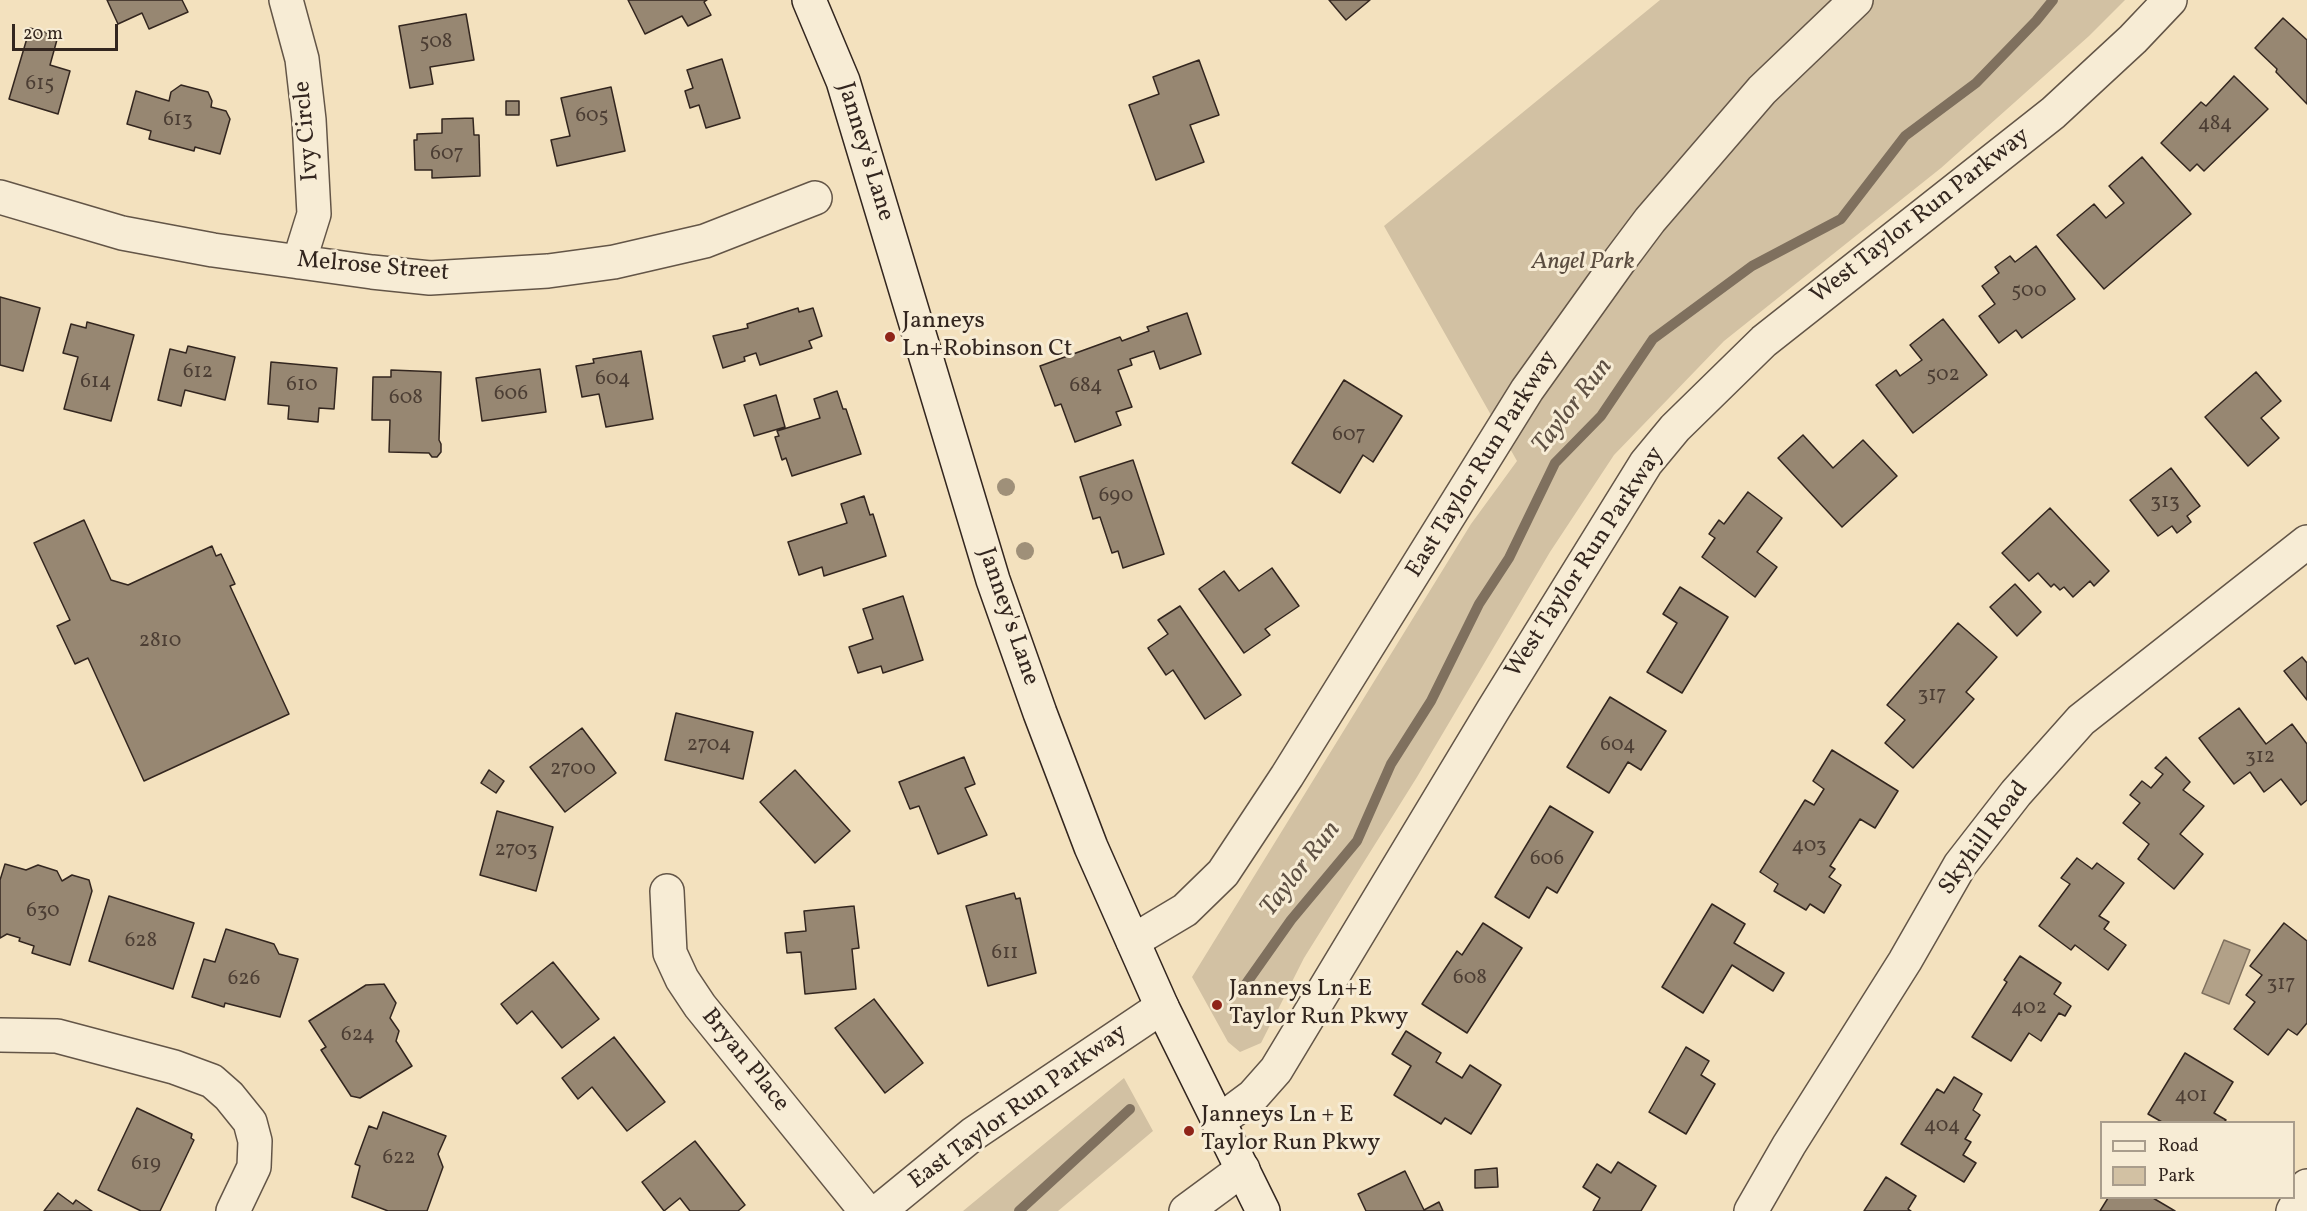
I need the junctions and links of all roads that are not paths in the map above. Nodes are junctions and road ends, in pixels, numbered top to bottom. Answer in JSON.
{"nodes":[{"id":1,"x":286,"y":0,"type":"edge"},
{"id":2,"x":809,"y":0,"type":"edge"},
{"id":3,"x":1856,"y":0,"type":"edge"},
{"id":4,"x":2170,"y":0,"type":"edge"},
{"id":5,"x":0,"y":197,"type":"edge"},
{"id":6,"x":815,"y":198,"type":"dead end"},
{"id":7,"x":299,"y":262,"type":"junction"},
{"id":8,"x":2307,"y":542,"type":"edge"},
{"id":9,"x":667,"y":891,"type":"dead end"},
{"id":10,"x":1133,"y":941,"type":"junction"},
{"id":11,"x":1162,"y":1007,"type":"junction"},
{"id":12,"x":0,"y":1035,"type":"edge"},
{"id":13,"x":1218,"y":1122,"type":"junction"},
{"id":14,"x":1242,"y":1169,"type":"junction"},
{"id":15,"x":2307,"y":1186,"type":"edge"},
{"id":16,"x":233,"y":1211,"type":"edge"},
{"id":17,"x":866,"y":1211,"type":"edge"},
{"id":18,"x":879,"y":1211,"type":"edge"},
{"id":19,"x":1186,"y":1211,"type":"edge"},
{"id":20,"x":1263,"y":1211,"type":"edge"},
{"id":21,"x":1751,"y":1211,"type":"edge"},
{"id":22,"x":2293,"y":1211,"type":"edge"}],
"edges":[{"from":1,"to":7,"type":"street","name":"Ivy Circle"},
{"from":2,"to":10,"type":"street","name":"Janney's Lane"},
{"from":3,"to":10,"type":"street","name":"East Taylor Run Parkway"},
{"from":4,"to":13,"type":"street","name":"West Taylor Run Parkway"},
{"from":5,"to":7,"type":"street","name":"Melrose Street"},
{"from":6,"to":7,"type":"street","name":"Melrose Street"},
{"from":8,"to":21,"type":"street","name":"Skyhill Road"},
{"from":9,"to":17,"type":"street","name":"Bryan Place"},
{"from":10,"to":11,"type":"street","name":"Janney's Lane"},
{"from":11,"to":13,"type":"street","name":"Janney's Lane"},
{"from":11,"to":18,"type":"street","name":"East Taylor Run Parkway"},
{"from":12,"to":16,"type":"street"},
{"from":13,"to":14,"type":"street","name":"Janney's Lane"},
{"from":14,"to":19,"type":"street"},
{"from":14,"to":20,"type":"street","name":"Janney's Lane"},
{"from":15,"to":22,"type":"street"}]}
